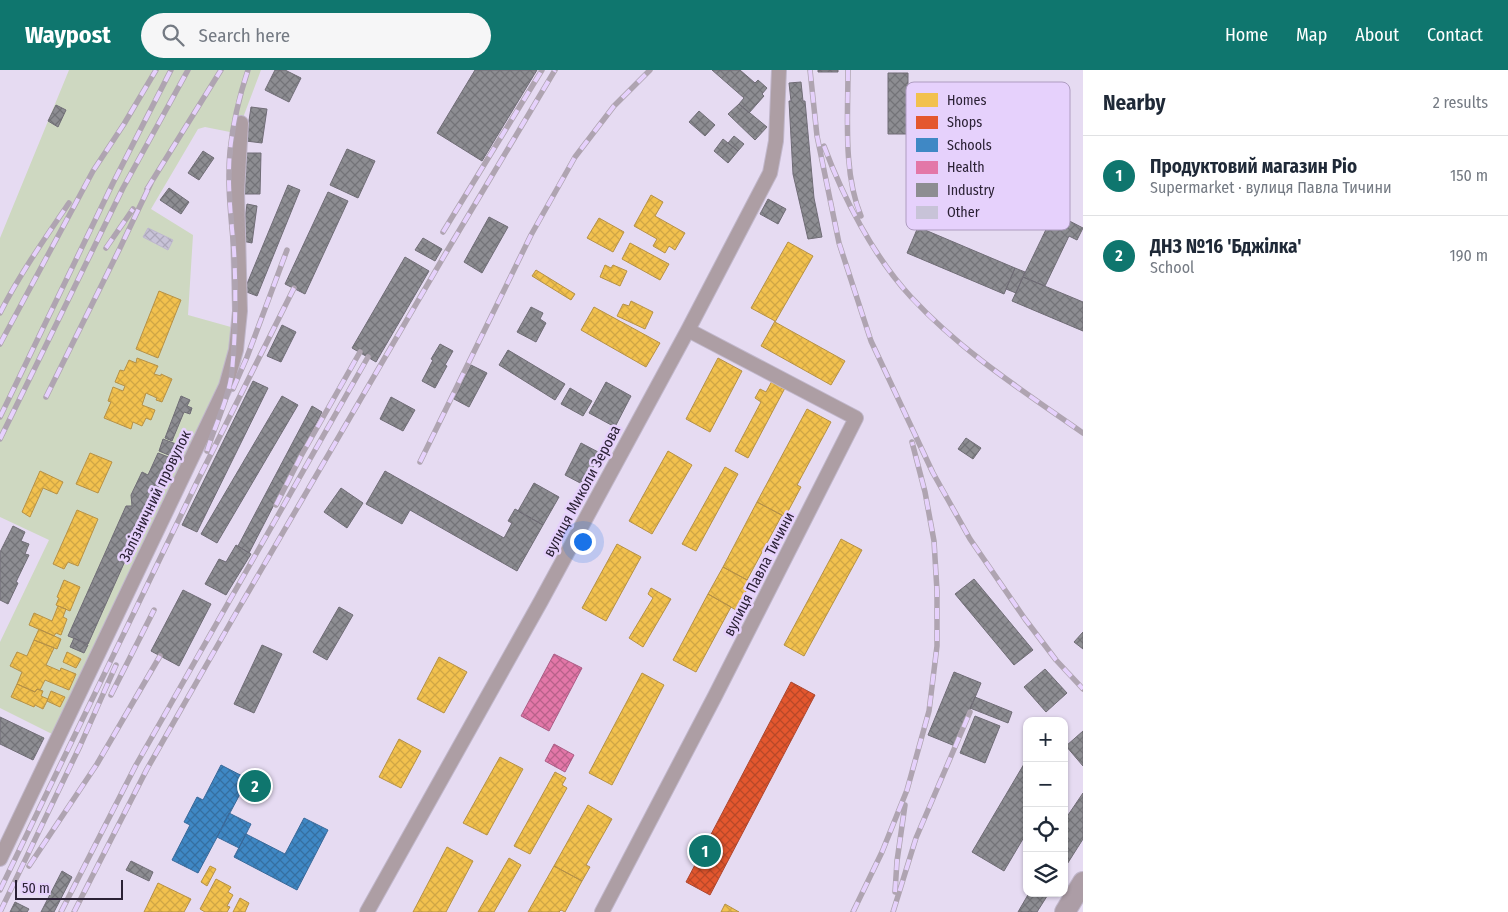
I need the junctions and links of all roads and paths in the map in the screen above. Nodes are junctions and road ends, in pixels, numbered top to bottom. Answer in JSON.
{"nodes":[{"id":1,"x":779,"y":70,"type":"edge"},
{"id":2,"x":241,"y":123,"type":"dead end"},
{"id":3,"x":688,"y":330,"type":"junction"},
{"id":4,"x":0,"y":859,"type":"edge"},
{"id":5,"x":1083,"y":882,"type":"edge"},
{"id":6,"x":367,"y":912,"type":"edge"},
{"id":7,"x":602,"y":912,"type":"edge"},
{"id":8,"x":1064,"y":912,"type":"edge"}],
"edges":[{"from":1,"to":3,"type":"street","name":"вулиця Миколи Зерова"},
{"from":2,"to":4,"type":"street","name":"Залізничний провулок"},
{"from":3,"to":6,"type":"street","name":"вулиця Миколи Зерова"},
{"from":3,"to":7,"type":"street","name":"вулиця Павла Тичини"},
{"from":5,"to":8,"type":"main road"}]}
